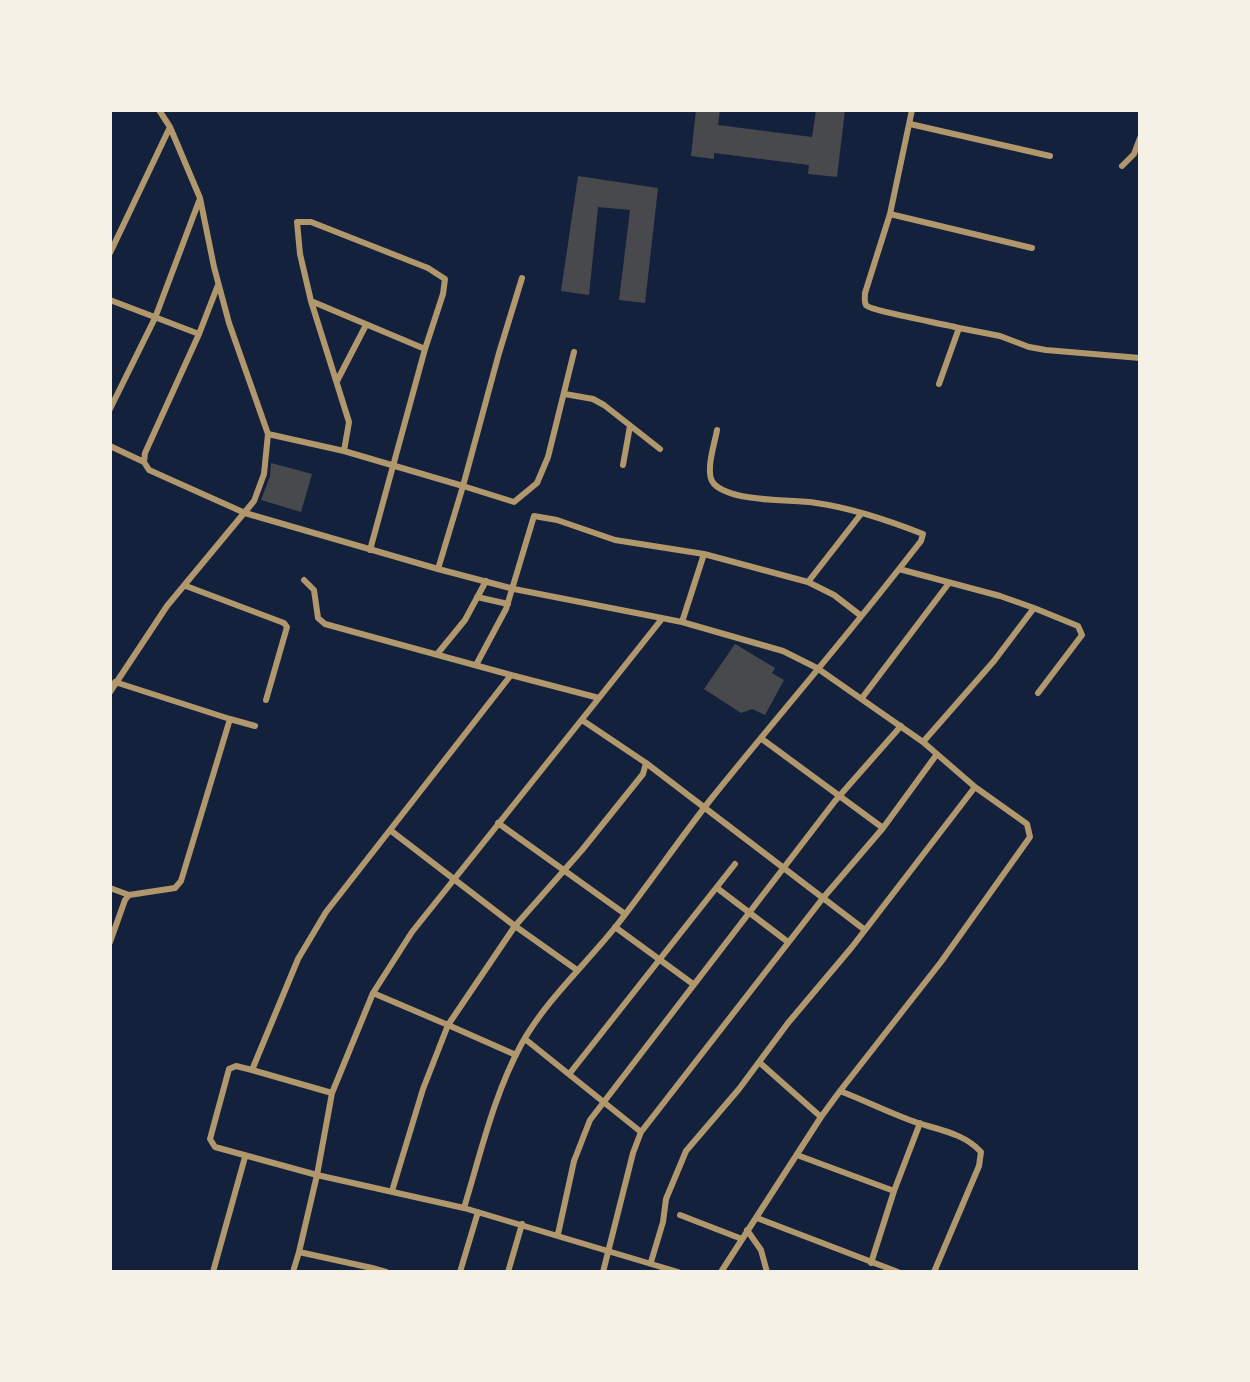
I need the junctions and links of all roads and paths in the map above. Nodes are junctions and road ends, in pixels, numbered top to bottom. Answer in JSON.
{"nodes":[{"id":1,"x":159,"y":110,"type":"edge"},
{"id":2,"x":912,"y":110,"type":"edge"},
{"id":3,"x":910,"y":124,"type":"junction"},
{"id":4,"x":170,"y":127,"type":"junction"},
{"id":5,"x":1140,"y":138,"type":"edge"},
{"id":6,"x":1050,"y":156,"type":"dead end"},
{"id":7,"x":1122,"y":166,"type":"dead end"},
{"id":8,"x":200,"y":198,"type":"junction"},
{"id":9,"x":890,"y":214,"type":"junction"},
{"id":10,"x":1032,"y":248,"type":"dead end"},
{"id":11,"x":110,"y":253,"type":"edge"},
{"id":12,"x":522,"y":278,"type":"dead end"},
{"id":13,"x":218,"y":285,"type":"junction"},
{"id":14,"x":110,"y":300,"type":"edge"},
{"id":15,"x":311,"y":301,"type":"junction"},
{"id":16,"x":155,"y":318,"type":"junction"},
{"id":17,"x":366,"y":325,"type":"junction"},
{"id":18,"x":959,"y":328,"type":"junction"},
{"id":19,"x":199,"y":334,"type":"junction"},
{"id":20,"x":425,"y":349,"type":"junction"},
{"id":21,"x":574,"y":352,"type":"dead end"},
{"id":22,"x":1140,"y":358,"type":"edge"},
{"id":23,"x":337,"y":381,"type":"junction"},
{"id":24,"x":939,"y":384,"type":"dead end"},
{"id":25,"x":565,"y":394,"type":"junction"},
{"id":26,"x":110,"y":409,"type":"edge"},
{"id":27,"x":630,"y":426,"type":"junction"},
{"id":28,"x":717,"y":430,"type":"dead end"},
{"id":29,"x":268,"y":434,"type":"junction"},
{"id":30,"x":110,"y":446,"type":"edge"},
{"id":31,"x":660,"y":449,"type":"dead end"},
{"id":32,"x":344,"y":451,"type":"junction"},
{"id":33,"x":144,"y":462,"type":"junction"},
{"id":34,"x":623,"y":465,"type":"dead end"},
{"id":35,"x":392,"y":466,"type":"junction"},
{"id":36,"x":463,"y":486,"type":"junction"},
{"id":37,"x":245,"y":513,"type":"junction"},
{"id":38,"x":861,"y":514,"type":"junction"},
{"id":39,"x":370,"y":550,"type":"junction"},
{"id":40,"x":704,"y":554,"type":"junction"},
{"id":41,"x":438,"y":569,"type":"junction"},
{"id":42,"x":899,"y":569,"type":"junction"},
{"id":43,"x":304,"y":580,"type":"dead end"},
{"id":44,"x":486,"y":581,"type":"junction"},
{"id":45,"x":808,"y":582,"type":"junction"},
{"id":46,"x":949,"y":583,"type":"junction"},
{"id":47,"x":185,"y":586,"type":"junction"},
{"id":48,"x":514,"y":589,"type":"junction"},
{"id":49,"x":479,"y":597,"type":"junction"},
{"id":50,"x":507,"y":603,"type":"junction"},
{"id":51,"x":1034,"y":608,"type":"junction"},
{"id":52,"x":860,"y":615,"type":"junction"},
{"id":53,"x":661,"y":620,"type":"junction"},
{"id":54,"x":682,"y":622,"type":"junction"},
{"id":55,"x":440,"y":654,"type":"junction"},
{"id":56,"x":475,"y":665,"type":"junction"},
{"id":57,"x":817,"y":668,"type":"junction"},
{"id":58,"x":511,"y":675,"type":"junction"},
{"id":59,"x":115,"y":682,"type":"junction"},
{"id":60,"x":110,"y":692,"type":"edge"},
{"id":61,"x":1038,"y":693,"type":"dead end"},
{"id":62,"x":599,"y":698,"type":"junction"},
{"id":63,"x":862,"y":698,"type":"junction"},
{"id":64,"x":266,"y":700,"type":"dead end"},
{"id":65,"x":230,"y":719,"type":"junction"},
{"id":66,"x":582,"y":720,"type":"junction"},
{"id":67,"x":255,"y":726,"type":"dead end"},
{"id":68,"x":901,"y":726,"type":"junction"},
{"id":69,"x":762,"y":739,"type":"junction"},
{"id":70,"x":923,"y":742,"type":"junction"},
{"id":71,"x":937,"y":754,"type":"junction"},
{"id":72,"x":646,"y":763,"type":"junction"},
{"id":73,"x":975,"y":787,"type":"junction"},
{"id":74,"x":838,"y":797,"type":"junction"},
{"id":75,"x":705,"y":808,"type":"junction"},
{"id":76,"x":498,"y":823,"type":"junction"},
{"id":77,"x":883,"y":828,"type":"junction"},
{"id":78,"x":390,"y":830,"type":"junction"},
{"id":79,"x":735,"y":864,"type":"dead end"},
{"id":80,"x":782,"y":868,"type":"junction"},
{"id":81,"x":563,"y":871,"type":"junction"},
{"id":82,"x":453,"y":879,"type":"junction"},
{"id":83,"x":110,"y":888,"type":"edge"},
{"id":84,"x":717,"y":888,"type":"junction"},
{"id":85,"x":129,"y":895,"type":"junction"},
{"id":86,"x":823,"y":898,"type":"junction"},
{"id":87,"x":748,"y":912,"type":"junction"},
{"id":88,"x":625,"y":914,"type":"junction"},
{"id":89,"x":515,"y":926,"type":"junction"},
{"id":90,"x":615,"y":927,"type":"junction"},
{"id":91,"x":865,"y":930,"type":"junction"},
{"id":92,"x":110,"y":942,"type":"edge"},
{"id":93,"x":788,"y":942,"type":"junction"},
{"id":94,"x":658,"y":959,"type":"junction"},
{"id":95,"x":577,"y":970,"type":"junction"},
{"id":96,"x":693,"y":984,"type":"junction"},
{"id":97,"x":373,"y":993,"type":"junction"},
{"id":98,"x":448,"y":1025,"type":"junction"},
{"id":99,"x":525,"y":1039,"type":"junction"},
{"id":100,"x":516,"y":1055,"type":"junction"},
{"id":101,"x":759,"y":1062,"type":"junction"},
{"id":102,"x":252,"y":1070,"type":"junction"},
{"id":103,"x":570,"y":1073,"type":"junction"},
{"id":104,"x":840,"y":1091,"type":"junction"},
{"id":105,"x":332,"y":1093,"type":"junction"},
{"id":106,"x":603,"y":1101,"type":"junction"},
{"id":107,"x":821,"y":1117,"type":"junction"},
{"id":108,"x":920,"y":1123,"type":"junction"},
{"id":109,"x":641,"y":1132,"type":"junction"},
{"id":110,"x":797,"y":1155,"type":"junction"},
{"id":111,"x":245,"y":1157,"type":"junction"},
{"id":112,"x":317,"y":1175,"type":"junction"},
{"id":113,"x":392,"y":1191,"type":"junction"},
{"id":114,"x":894,"y":1191,"type":"junction"},
{"id":115,"x":464,"y":1208,"type":"junction"},
{"id":116,"x":478,"y":1212,"type":"junction"},
{"id":117,"x":680,"y":1215,"type":"dead end"},
{"id":118,"x":757,"y":1218,"type":"junction"},
{"id":119,"x":522,"y":1224,"type":"junction"},
{"id":120,"x":747,"y":1230,"type":"junction"},
{"id":121,"x":558,"y":1234,"type":"junction"},
{"id":122,"x":742,"y":1239,"type":"junction"},
{"id":123,"x":609,"y":1251,"type":"junction"},
{"id":124,"x":299,"y":1252,"type":"junction"},
{"id":125,"x":651,"y":1262,"type":"junction"},
{"id":126,"x":871,"y":1263,"type":"junction"},
{"id":127,"x":372,"y":1270,"type":"edge"},
{"id":128,"x":213,"y":1272,"type":"edge"},
{"id":129,"x":293,"y":1272,"type":"edge"},
{"id":130,"x":386,"y":1272,"type":"edge"},
{"id":131,"x":460,"y":1272,"type":"edge"},
{"id":132,"x":508,"y":1272,"type":"edge"},
{"id":133,"x":603,"y":1272,"type":"edge"},
{"id":134,"x":678,"y":1272,"type":"edge"},
{"id":135,"x":721,"y":1272,"type":"edge"},
{"id":136,"x":767,"y":1272,"type":"edge"},
{"id":137,"x":898,"y":1272,"type":"edge"},
{"id":138,"x":934,"y":1272,"type":"edge"}],
"edges":[{"from":1,"to":4,"type":"street"},
{"from":2,"to":3,"type":"street"},
{"from":3,"to":6,"type":"street"},
{"from":3,"to":9,"type":"street"},
{"from":4,"to":8,"type":"street"},
{"from":4,"to":11,"type":"street"},
{"from":5,"to":7,"type":"street"},
{"from":8,"to":13,"type":"street"},
{"from":8,"to":16,"type":"street"},
{"from":9,"to":10,"type":"street"},
{"from":9,"to":18,"type":"street"},
{"from":12,"to":36,"type":"street"},
{"from":13,"to":19,"type":"street"},
{"from":13,"to":29,"type":"street"},
{"from":14,"to":16,"type":"street"},
{"from":15,"to":17,"type":"street"},
{"from":15,"to":20,"type":"street"},
{"from":15,"to":23,"type":"street"},
{"from":16,"to":19,"type":"street"},
{"from":16,"to":26,"type":"street"},
{"from":17,"to":20,"type":"street"},
{"from":17,"to":23,"type":"street"},
{"from":18,"to":22,"type":"street"},
{"from":18,"to":24,"type":"street"},
{"from":19,"to":33,"type":"street"},
{"from":20,"to":35,"type":"street"},
{"from":21,"to":25,"type":"street"},
{"from":23,"to":32,"type":"street"},
{"from":25,"to":27,"type":"street"},
{"from":25,"to":36,"type":"street"},
{"from":27,"to":31,"type":"street"},
{"from":27,"to":34,"type":"street"},
{"from":28,"to":38,"type":"street"},
{"from":29,"to":32,"type":"street"},
{"from":29,"to":37,"type":"street"},
{"from":30,"to":33,"type":"street"},
{"from":32,"to":35,"type":"street"},
{"from":33,"to":37,"type":"street"},
{"from":35,"to":36,"type":"street"},
{"from":35,"to":39,"type":"street"},
{"from":36,"to":41,"type":"street"},
{"from":37,"to":39,"type":"street"},
{"from":37,"to":47,"type":"street"},
{"from":38,"to":42,"type":"street"},
{"from":38,"to":45,"type":"street"},
{"from":39,"to":41,"type":"street"},
{"from":40,"to":45,"type":"street"},
{"from":40,"to":48,"type":"street"},
{"from":40,"to":54,"type":"street"},
{"from":41,"to":44,"type":"street"},
{"from":42,"to":46,"type":"street"},
{"from":42,"to":52,"type":"street"},
{"from":43,"to":55,"type":"street"},
{"from":44,"to":48,"type":"street"},
{"from":44,"to":49,"type":"street"},
{"from":45,"to":52,"type":"street"},
{"from":46,"to":51,"type":"street"},
{"from":46,"to":63,"type":"street"},
{"from":47,"to":59,"type":"street"},
{"from":47,"to":64,"type":"street"},
{"from":48,"to":50,"type":"street"},
{"from":48,"to":53,"type":"street"},
{"from":49,"to":50,"type":"street"},
{"from":49,"to":55,"type":"street"},
{"from":50,"to":56,"type":"street"},
{"from":51,"to":61,"type":"street"},
{"from":51,"to":70,"type":"street"},
{"from":52,"to":57,"type":"street"},
{"from":53,"to":54,"type":"street"},
{"from":53,"to":62,"type":"street"},
{"from":54,"to":57,"type":"street"},
{"from":55,"to":56,"type":"street"},
{"from":56,"to":58,"type":"street"},
{"from":57,"to":63,"type":"street"},
{"from":57,"to":69,"type":"street"},
{"from":58,"to":62,"type":"street"},
{"from":58,"to":78,"type":"street"},
{"from":59,"to":60,"type":"street"},
{"from":59,"to":65,"type":"street"},
{"from":62,"to":66,"type":"street"},
{"from":63,"to":68,"type":"street"},
{"from":65,"to":67,"type":"street"},
{"from":65,"to":85,"type":"street"},
{"from":66,"to":72,"type":"street"},
{"from":66,"to":76,"type":"street"},
{"from":68,"to":70,"type":"street"},
{"from":68,"to":74,"type":"street"},
{"from":69,"to":74,"type":"street"},
{"from":69,"to":75,"type":"street"},
{"from":70,"to":71,"type":"street"},
{"from":71,"to":73,"type":"street"},
{"from":71,"to":77,"type":"street"},
{"from":72,"to":75,"type":"street"},
{"from":72,"to":81,"type":"street"},
{"from":73,"to":91,"type":"street"},
{"from":73,"to":104,"type":"street"},
{"from":74,"to":77,"type":"street"},
{"from":74,"to":80,"type":"street"},
{"from":75,"to":80,"type":"street"},
{"from":75,"to":88,"type":"street"},
{"from":76,"to":81,"type":"street"},
{"from":76,"to":82,"type":"street"},
{"from":77,"to":86,"type":"street"},
{"from":78,"to":82,"type":"street"},
{"from":78,"to":102,"type":"street"},
{"from":79,"to":84,"type":"street"},
{"from":80,"to":86,"type":"street"},
{"from":80,"to":87,"type":"street"},
{"from":81,"to":88,"type":"street"},
{"from":81,"to":89,"type":"street"},
{"from":82,"to":89,"type":"street"},
{"from":82,"to":97,"type":"street"},
{"from":83,"to":85,"type":"street"},
{"from":84,"to":87,"type":"street"},
{"from":84,"to":94,"type":"street"},
{"from":85,"to":92,"type":"street"},
{"from":86,"to":91,"type":"street"},
{"from":86,"to":93,"type":"street"},
{"from":87,"to":93,"type":"street"},
{"from":87,"to":96,"type":"street"},
{"from":88,"to":90,"type":"street"},
{"from":89,"to":95,"type":"street"},
{"from":89,"to":98,"type":"street"},
{"from":90,"to":94,"type":"street"},
{"from":90,"to":95,"type":"street"},
{"from":91,"to":101,"type":"street"},
{"from":93,"to":109,"type":"street"},
{"from":94,"to":96,"type":"street"},
{"from":94,"to":103,"type":"street"},
{"from":95,"to":99,"type":"street"},
{"from":96,"to":106,"type":"street"},
{"from":97,"to":98,"type":"street"},
{"from":97,"to":105,"type":"street"},
{"from":98,"to":100,"type":"street"},
{"from":98,"to":113,"type":"street"},
{"from":99,"to":100,"type":"street"},
{"from":99,"to":103,"type":"street"},
{"from":100,"to":115,"type":"street"},
{"from":101,"to":107,"type":"street"},
{"from":101,"to":125,"type":"street"},
{"from":102,"to":105,"type":"street"},
{"from":102,"to":111,"type":"street"},
{"from":103,"to":106,"type":"street"},
{"from":104,"to":107,"type":"street"},
{"from":104,"to":108,"type":"street"},
{"from":105,"to":112,"type":"street"},
{"from":106,"to":109,"type":"street"},
{"from":106,"to":121,"type":"street"},
{"from":107,"to":110,"type":"street"},
{"from":108,"to":114,"type":"street"},
{"from":108,"to":138,"type":"street"},
{"from":109,"to":123,"type":"street"},
{"from":110,"to":114,"type":"street"},
{"from":110,"to":118,"type":"street"},
{"from":111,"to":112,"type":"street"},
{"from":111,"to":128,"type":"street"},
{"from":112,"to":113,"type":"street"},
{"from":112,"to":124,"type":"street"},
{"from":113,"to":115,"type":"street"},
{"from":114,"to":126,"type":"street"},
{"from":115,"to":116,"type":"street"},
{"from":116,"to":119,"type":"street"},
{"from":116,"to":131,"type":"street"},
{"from":117,"to":122,"type":"street"},
{"from":118,"to":120,"type":"street"},
{"from":118,"to":126,"type":"street"},
{"from":119,"to":121,"type":"street"},
{"from":119,"to":132,"type":"street"},
{"from":120,"to":122,"type":"street"},
{"from":120,"to":136,"type":"street"},
{"from":121,"to":123,"type":"street"},
{"from":122,"to":135,"type":"street"},
{"from":123,"to":125,"type":"street"},
{"from":123,"to":133,"type":"street"},
{"from":124,"to":127,"type":"street"},
{"from":124,"to":129,"type":"street"},
{"from":125,"to":134,"type":"street"},
{"from":126,"to":137,"type":"street"},
{"from":127,"to":130,"type":"street"}]}
